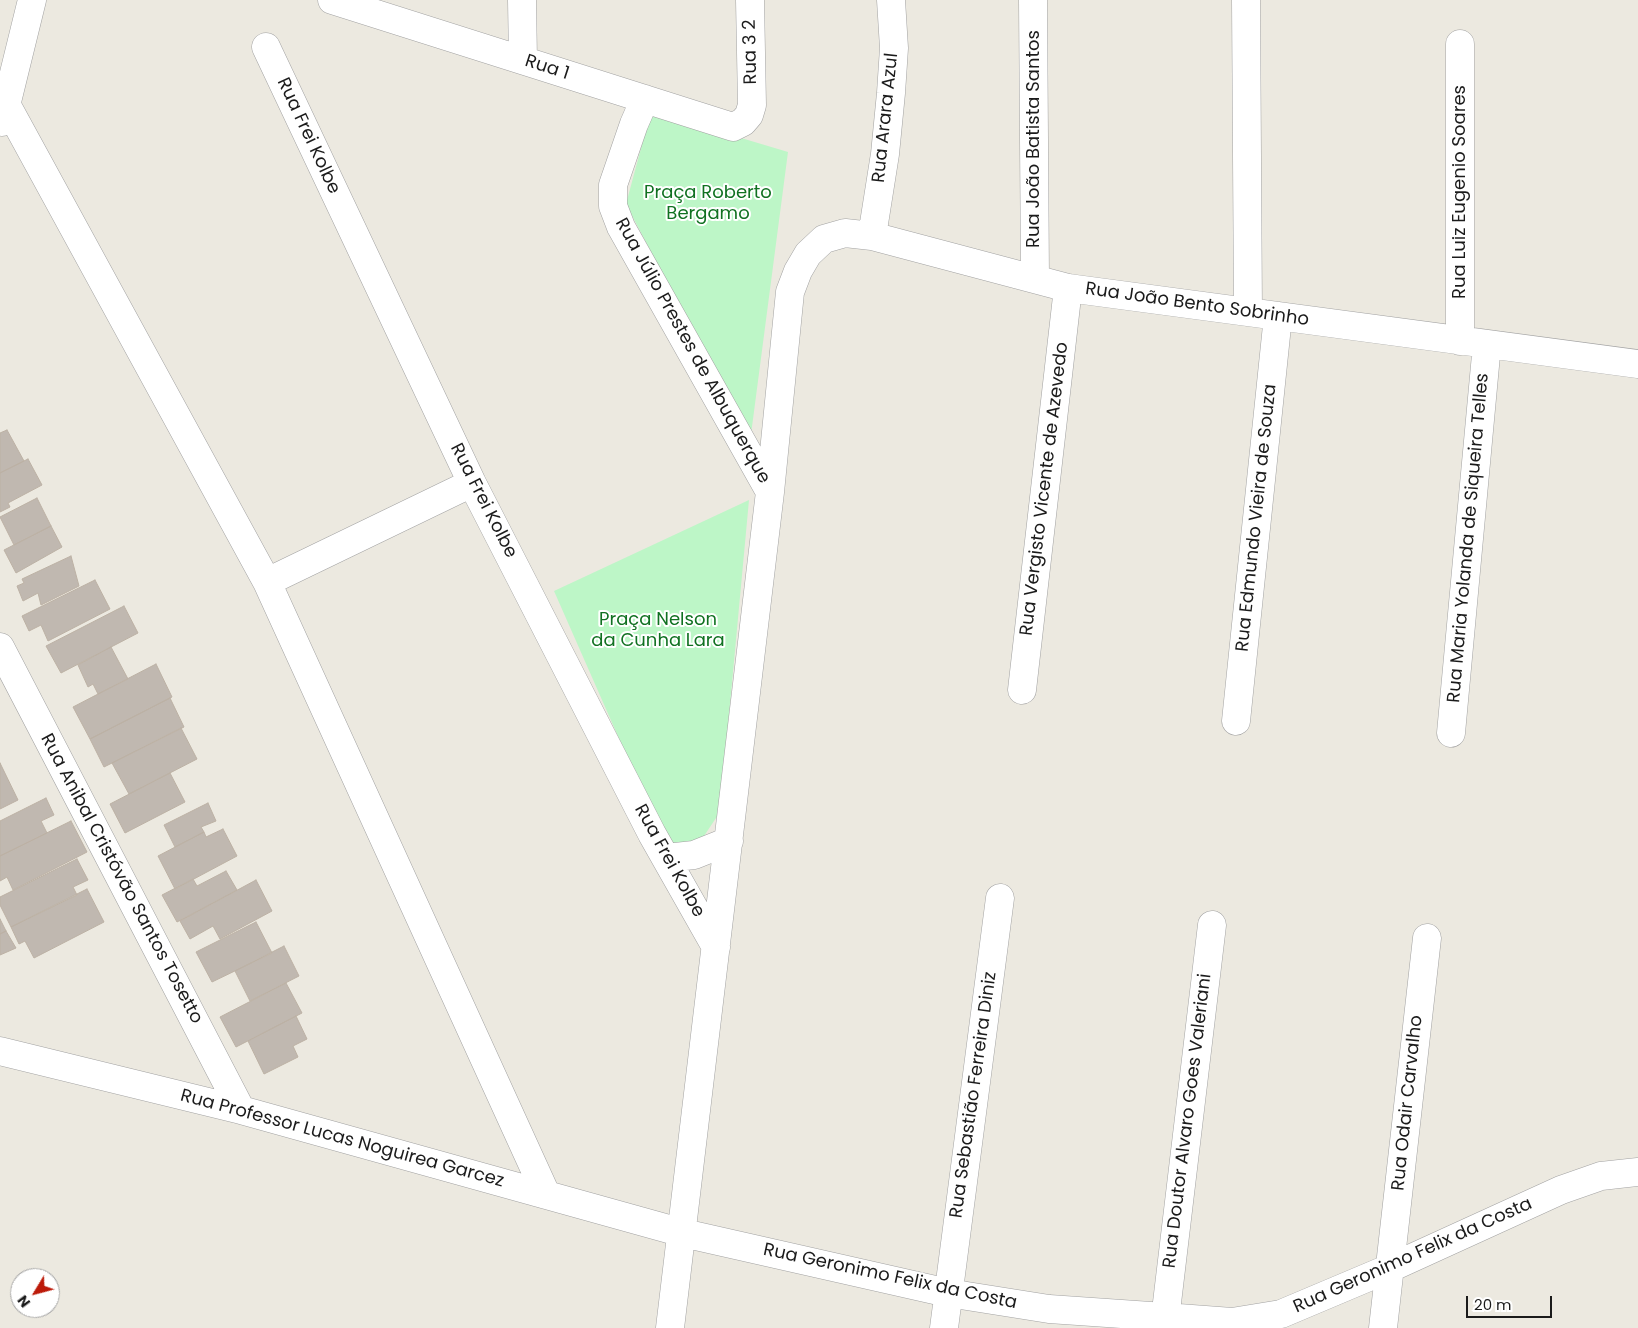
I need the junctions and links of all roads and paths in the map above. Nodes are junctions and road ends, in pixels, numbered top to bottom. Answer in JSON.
{"nodes":[{"id":1,"x":32,"y":0,"type":"edge"},
{"id":2,"x":332,"y":0,"type":"edge"},
{"id":3,"x":522,"y":0,"type":"edge"},
{"id":4,"x":750,"y":0,"type":"edge"},
{"id":5,"x":891,"y":0,"type":"edge"},
{"id":6,"x":1033,"y":0,"type":"edge"},
{"id":7,"x":1246,"y":0,"type":"edge"},
{"id":8,"x":1460,"y":44,"type":"dead end"},
{"id":9,"x":266,"y":47,"type":"dead end"},
{"id":10,"x":523,"y":60,"type":"junction"},
{"id":11,"x":645,"y":99,"type":"junction"},
{"id":12,"x":752,"y":105,"type":"joint"},
{"id":13,"x":3,"y":116,"type":"edge"},
{"id":14,"x":872,"y":236,"type":"junction"},
{"id":15,"x":1035,"y":278,"type":"junction"},
{"id":16,"x":1068,"y":288,"type":"junction"},
{"id":17,"x":1248,"y":312,"type":"junction"},
{"id":18,"x":1278,"y":316,"type":"junction"},
{"id":19,"x":1460,"y":341,"type":"junction"},
{"id":20,"x":1487,"y":344,"type":"junction"},
{"id":21,"x":1638,"y":364,"type":"edge"},
{"id":22,"x":472,"y":483,"type":"junction"},
{"id":23,"x":770,"y":492,"type":"junction"},
{"id":24,"x":267,"y":582,"type":"junction"},
{"id":25,"x":0,"y":647,"type":"edge"},
{"id":26,"x":1022,"y":690,"type":"dead end"},
{"id":27,"x":1236,"y":720,"type":"dead end"},
{"id":28,"x":1451,"y":733,"type":"dead end"},
{"id":29,"x":729,"y":841,"type":"junction"},
{"id":30,"x":666,"y":858,"type":"junction"},
{"id":31,"x":1000,"y":898,"type":"dead end"},
{"id":32,"x":1212,"y":925,"type":"dead end"},
{"id":33,"x":1427,"y":938,"type":"dead end"},
{"id":34,"x":716,"y":947,"type":"junction"},
{"id":35,"x":0,"y":1051,"type":"edge"},
{"id":36,"x":241,"y":1110,"type":"junction"},
{"id":37,"x":1638,"y":1172,"type":"edge"},
{"id":38,"x":546,"y":1194,"type":"junction"},
{"id":39,"x":683,"y":1233,"type":"junction"},
{"id":40,"x":1390,"y":1268,"type":"junction"},
{"id":41,"x":948,"y":1292,"type":"junction"},
{"id":42,"x":1164,"y":1323,"type":"edge"},
{"id":43,"x":670,"y":1328,"type":"edge"},
{"id":44,"x":944,"y":1328,"type":"edge"},
{"id":45,"x":1383,"y":1328,"type":"edge"}],
"edges":[{"from":1,"to":13,"type":"street"},
{"from":2,"to":10,"type":"street","name":"Rua 1"},
{"from":3,"to":10,"type":"street"},
{"from":4,"to":12,"type":"street","name":"Rua 3 2"},
{"from":5,"to":14,"type":"street","name":"Rua Arara Azul"},
{"from":6,"to":15,"type":"street","name":"Rua João Batista Santos"},
{"from":7,"to":17,"type":"street"},
{"from":8,"to":19,"type":"street","name":"Rua Luiz Eugenio Soares"},
{"from":9,"to":22,"type":"street","name":"Rua Frei Kolbe"},
{"from":10,"to":11,"type":"street","name":"Rua 1"},
{"from":11,"to":12,"type":"street","name":"Rua 1"},
{"from":11,"to":23,"type":"street","name":"Rua Júlio Prestes de Albuquerque"},
{"from":13,"to":24,"type":"street"},
{"from":14,"to":15,"type":"street","name":"Rua João Bento Sobrinho"},
{"from":14,"to":23,"type":"street","name":"Rua João Bento Sobrinho"},
{"from":15,"to":16,"type":"street","name":"Rua João Bento Sobrinho"},
{"from":16,"to":17,"type":"street","name":"Rua João Bento Sobrinho"},
{"from":16,"to":26,"type":"street","name":"Rua Vergisto Vicente de Azevedo"},
{"from":17,"to":18,"type":"street","name":"Rua João Bento Sobrinho"},
{"from":18,"to":19,"type":"street","name":"Rua João Bento Sobrinho"},
{"from":18,"to":27,"type":"street","name":"Rua Edmundo Vieira de Souza"},
{"from":19,"to":20,"type":"street","name":"Rua João Bento Sobrinho"},
{"from":20,"to":21,"type":"street","name":"Rua João Bento Sobrinho"},
{"from":20,"to":28,"type":"street","name":"Rua Maria Yolanda de Siqueira Telles"},
{"from":22,"to":24,"type":"street"},
{"from":22,"to":30,"type":"street","name":"Rua Frei Kolbe"},
{"from":23,"to":29,"type":"street","name":"Rua João Bento Sobrinho"},
{"from":24,"to":38,"type":"street"},
{"from":25,"to":36,"type":"street","name":"Rua Anibal Cristóvão Santos Tosetto"},
{"from":29,"to":30,"type":"street"},
{"from":29,"to":34,"type":"street","name":"Rua João Bento Sobrinho"},
{"from":30,"to":34,"type":"street","name":"Rua Frei Kolbe"},
{"from":31,"to":41,"type":"street","name":"Rua Sebastião Ferreira Diniz"},
{"from":32,"to":42,"type":"street","name":"Rua Doutor Alvaro Goes Valeriani"},
{"from":33,"to":40,"type":"street","name":"Rua Odair Carvalho"},
{"from":34,"to":39,"type":"street","name":"Rua João Bento Sobrinho"},
{"from":35,"to":36,"type":"street","name":"Rua Professor Lucas Noguirea Garcez"},
{"from":36,"to":38,"type":"street","name":"Rua Professor Lucas Noguirea Garcez"},
{"from":37,"to":40,"type":"street","name":"Rua Geronimo Felix da Costa"},
{"from":38,"to":39,"type":"street","name":"Rua Professor Lucas Noguirea Garcez"},
{"from":39,"to":41,"type":"street","name":"Rua Geronimo Felix da Costa"},
{"from":39,"to":43,"type":"street","name":"Rua João Bento Sobrinho"},
{"from":40,"to":42,"type":"street","name":"Rua Geronimo Felix da Costa"},
{"from":40,"to":45,"type":"street","name":"Rua Odair Carvalho"},
{"from":41,"to":42,"type":"street","name":"Rua Geronimo Felix da Costa"},
{"from":41,"to":44,"type":"street","name":"Rua Sebastião Ferreira Diniz"}]}
